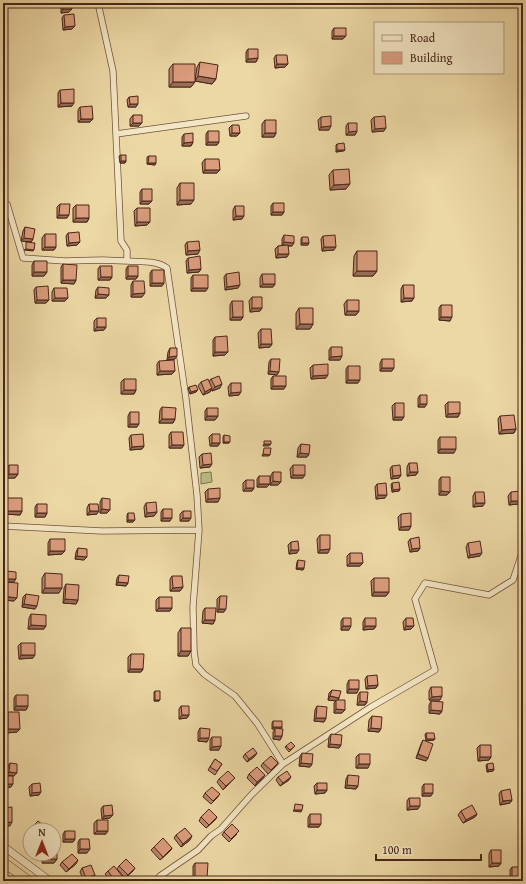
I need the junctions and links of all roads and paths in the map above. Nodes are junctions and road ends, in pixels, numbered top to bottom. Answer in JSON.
{"nodes":[{"id":1,"x":98,"y":3,"type":"edge"},
{"id":2,"x":246,"y":116,"type":"dead end"},
{"id":3,"x":116,"y":134,"type":"junction"},
{"id":4,"x":3,"y":204,"type":"edge"},
{"id":5,"x":127,"y":261,"type":"junction"},
{"id":6,"x":3,"y":526,"type":"edge"},
{"id":7,"x":199,"y":530,"type":"junction"},
{"id":8,"x":523,"y":550,"type":"edge"},
{"id":9,"x":283,"y":764,"type":"junction"},
{"id":10,"x":3,"y":846,"type":"edge"},
{"id":11,"x":3,"y":862,"type":"edge"},
{"id":12,"x":29,"y":881,"type":"edge"},
{"id":13,"x":50,"y":881,"type":"edge"},
{"id":14,"x":156,"y":881,"type":"edge"}],
"edges":[{"from":1,"to":3,"type":"street"},
{"from":2,"to":3,"type":"street"},
{"from":3,"to":5,"type":"street"},
{"from":4,"to":5,"type":"street"},
{"from":5,"to":7,"type":"street"},
{"from":6,"to":7,"type":"street"},
{"from":7,"to":9,"type":"street"},
{"from":8,"to":9,"type":"street"},
{"from":9,"to":14,"type":"street"},
{"from":10,"to":13,"type":"street"},
{"from":11,"to":12,"type":"highway"}]}
